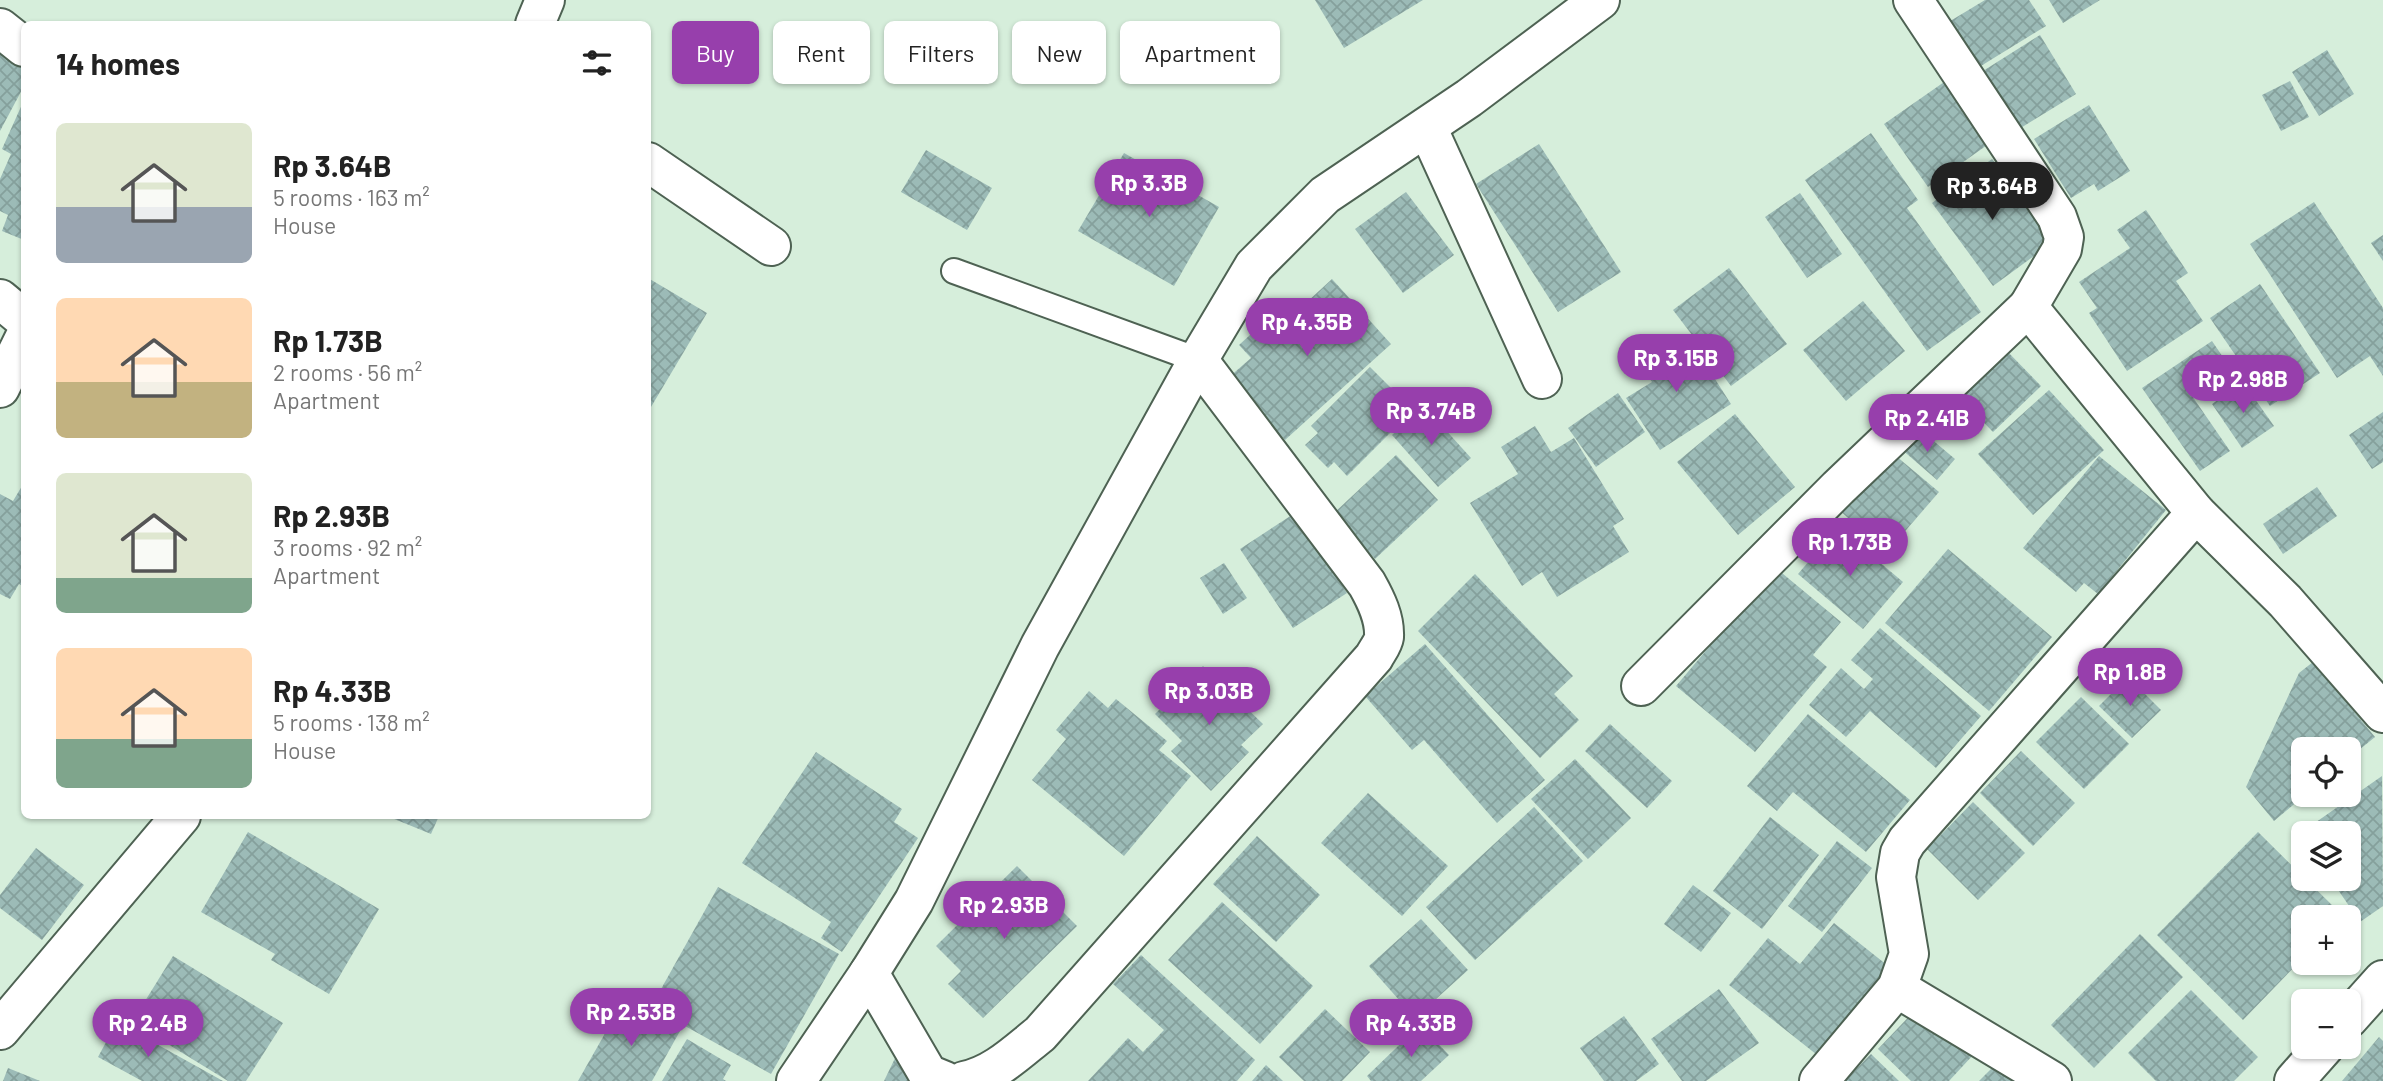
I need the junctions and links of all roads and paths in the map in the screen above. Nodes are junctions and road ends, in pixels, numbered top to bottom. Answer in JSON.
{"nodes":[{"id":1,"x":545,"y":0,"type":"edge"},
{"id":2,"x":1600,"y":0,"type":"edge"},
{"id":3,"x":1913,"y":0,"type":"edge"},
{"id":4,"x":536,"y":21,"type":"edge"},
{"id":5,"x":0,"y":28,"type":"edge"},
{"id":6,"x":21,"y":45,"type":"edge"},
{"id":7,"x":1427,"y":127,"type":"junction"},
{"id":8,"x":651,"y":164,"type":"edge"},
{"id":9,"x":771,"y":246,"type":"dead end"},
{"id":10,"x":954,"y":271,"type":"dead end"},
{"id":11,"x":0,"y":299,"type":"edge"},
{"id":12,"x":2028,"y":307,"type":"junction"},
{"id":13,"x":21,"y":316,"type":"edge"},
{"id":14,"x":21,"y":345,"type":"edge"},
{"id":15,"x":1198,"y":360,"type":"junction"},
{"id":16,"x":1542,"y":379,"type":"dead end"},
{"id":17,"x":0,"y":388,"type":"edge"},
{"id":18,"x":2196,"y":513,"type":"junction"},
{"id":19,"x":1641,"y":685,"type":"dead end"},
{"id":20,"x":2383,"y":713,"type":"edge"},
{"id":21,"x":178,"y":819,"type":"edge"},
{"id":22,"x":869,"y":973,"type":"junction"},
{"id":23,"x":2383,"y":980,"type":"edge"},
{"id":24,"x":1897,"y":988,"type":"junction"},
{"id":25,"x":2361,"y":1005,"type":"edge"},
{"id":26,"x":0,"y":1030,"type":"edge"},
{"id":27,"x":2313,"y":1059,"type":"edge"},
{"id":28,"x":796,"y":1081,"type":"edge"},
{"id":29,"x":945,"y":1081,"type":"edge"},
{"id":30,"x":964,"y":1081,"type":"edge"},
{"id":31,"x":1819,"y":1081,"type":"edge"},
{"id":32,"x":2052,"y":1081,"type":"edge"},
{"id":33,"x":2294,"y":1081,"type":"edge"}],
"edges":[{"from":1,"to":4,"type":"street"},
{"from":2,"to":7,"type":"street"},
{"from":3,"to":12,"type":"street"},
{"from":5,"to":6,"type":"street"},
{"from":7,"to":15,"type":"street"},
{"from":7,"to":16,"type":"street"},
{"from":8,"to":9,"type":"street"},
{"from":10,"to":15,"type":"lane"},
{"from":11,"to":13,"type":"street"},
{"from":12,"to":18,"type":"street"},
{"from":12,"to":19,"type":"street"},
{"from":14,"to":17,"type":"street"},
{"from":15,"to":22,"type":"street"},
{"from":15,"to":30,"type":"street"},
{"from":18,"to":20,"type":"street"},
{"from":18,"to":24,"type":"street"},
{"from":21,"to":26,"type":"street"},
{"from":22,"to":28,"type":"street"},
{"from":22,"to":29,"type":"street"},
{"from":23,"to":25,"type":"street"},
{"from":24,"to":31,"type":"street"},
{"from":24,"to":32,"type":"street"},
{"from":27,"to":33,"type":"street"}]}
